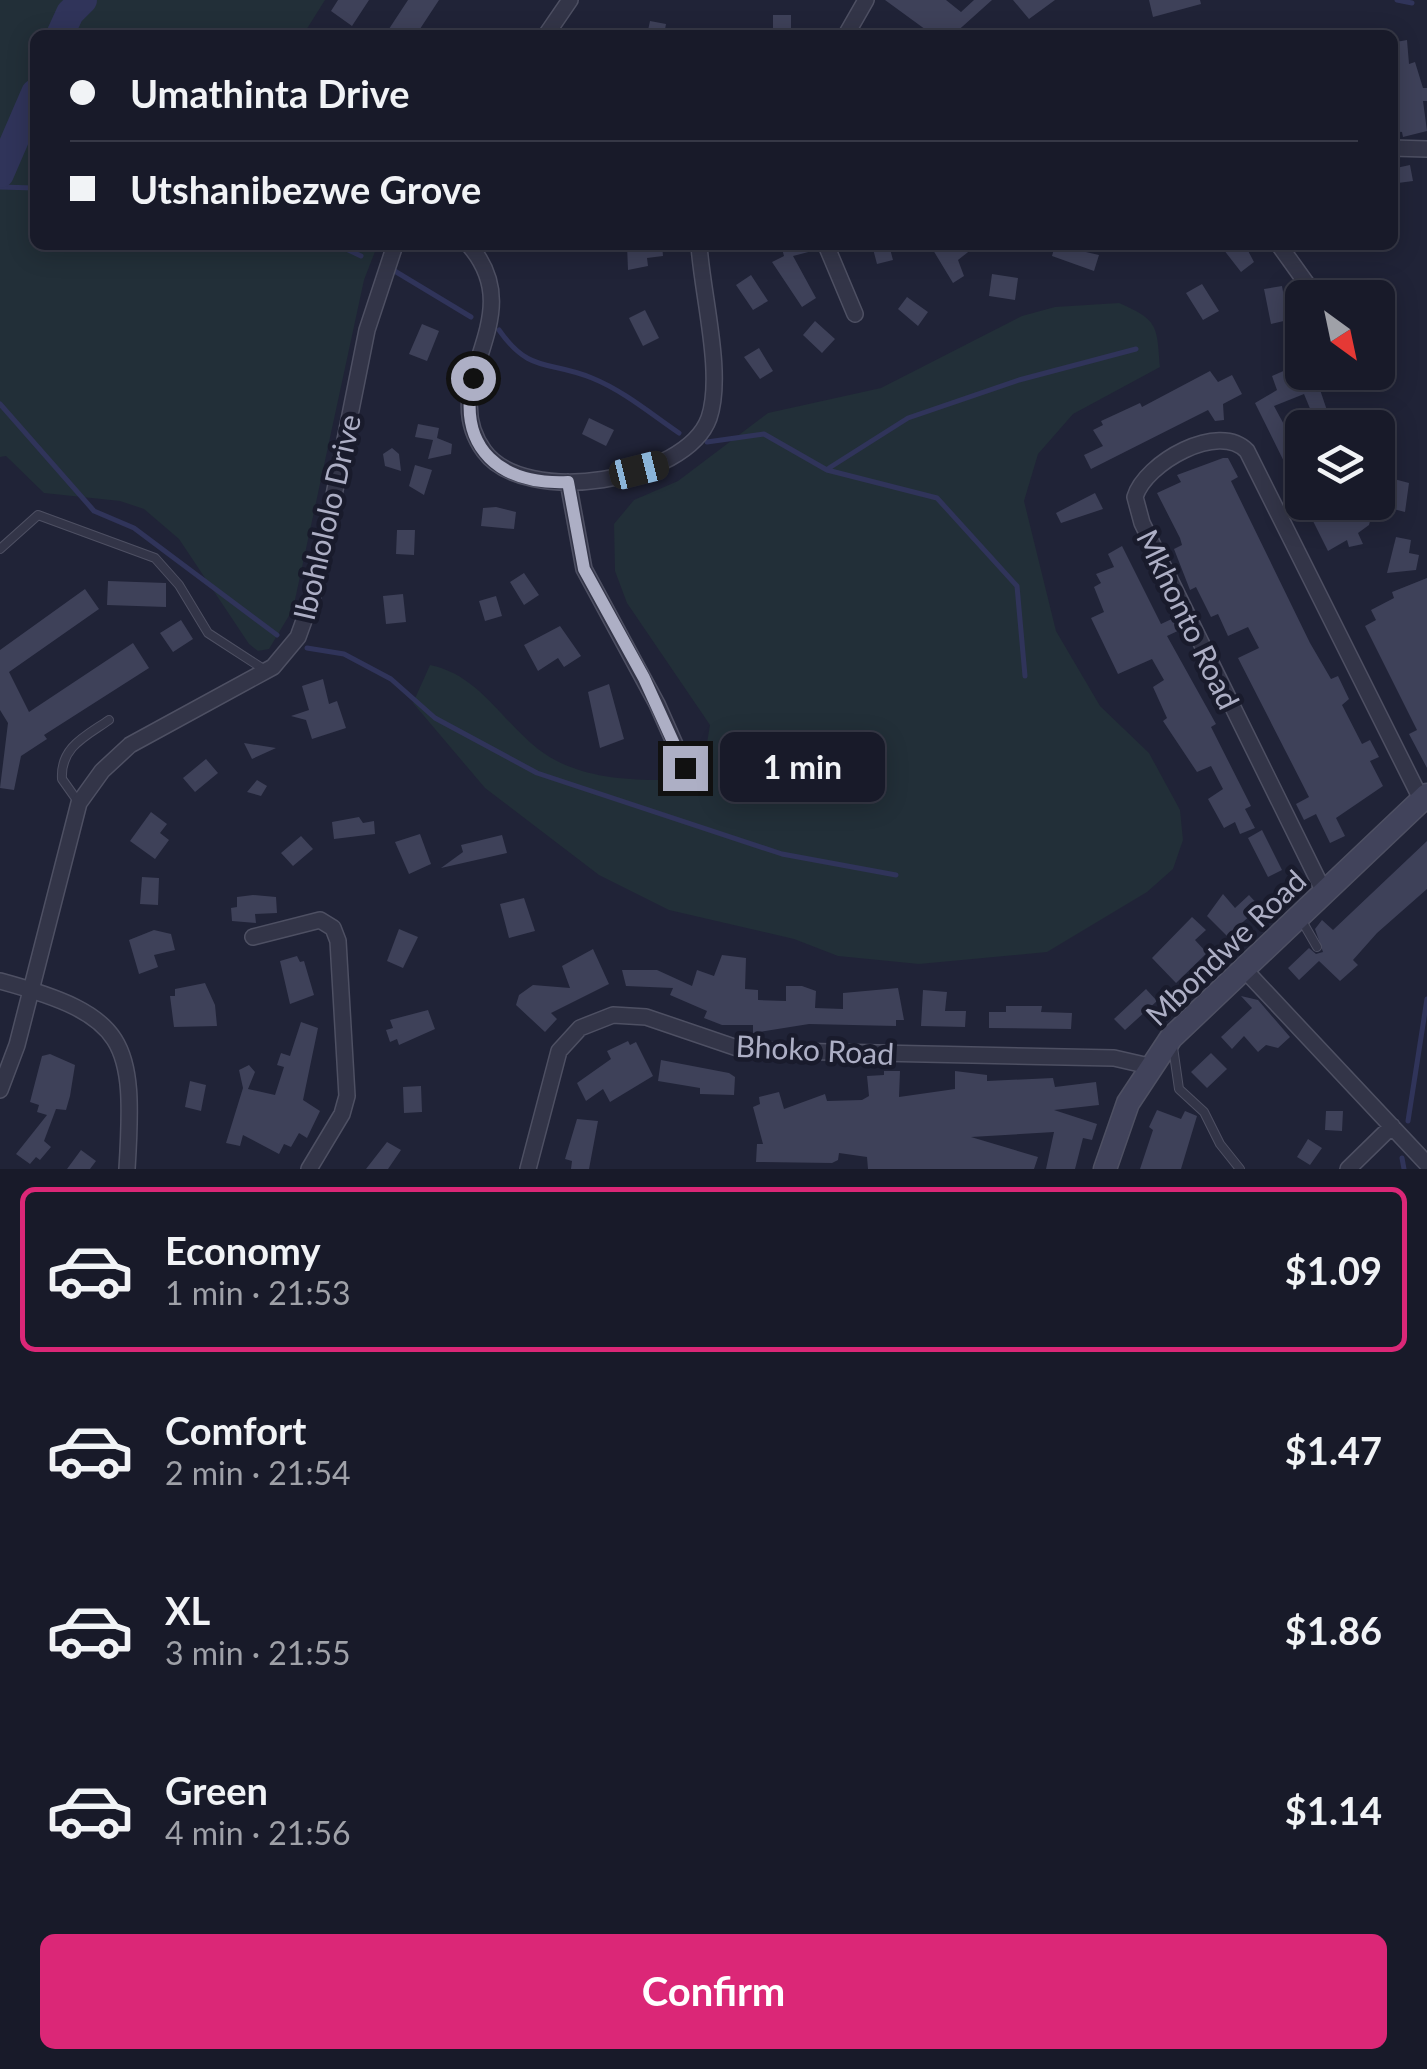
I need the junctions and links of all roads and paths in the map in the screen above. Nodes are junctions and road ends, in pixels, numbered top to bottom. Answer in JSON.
{"nodes":[{"id":1,"x":570,"y":0,"type":"edge"},
{"id":2,"x":866,"y":0,"type":"edge"},
{"id":3,"x":549,"y":30,"type":"edge"},
{"id":4,"x":849,"y":30,"type":"edge"},
{"id":5,"x":1398,"y":148,"type":"edge"},
{"id":6,"x":1427,"y":149,"type":"edge"},
{"id":7,"x":393,"y":250,"type":"edge"},
{"id":8,"x":472,"y":250,"type":"edge"},
{"id":9,"x":700,"y":250,"type":"edge"},
{"id":10,"x":828,"y":250,"type":"edge"},
{"id":11,"x":1283,"y":250,"type":"edge"},
{"id":12,"x":1305,"y":280,"type":"edge"},
{"id":13,"x":855,"y":314,"type":"dead end"},
{"id":14,"x":568,"y":482,"type":"junction"},
{"id":15,"x":0,"y":548,"type":"edge"},
{"id":16,"x":265,"y":670,"type":"junction"},
{"id":17,"x":108,"y":720,"type":"dead end"},
{"id":18,"x":685,"y":768,"type":"dead end"},
{"id":19,"x":1424,"y":798,"type":"edge"},
{"id":20,"x":79,"y":803,"type":"junction"},
{"id":21,"x":1324,"y":892,"type":"junction"},
{"id":22,"x":1299,"y":915,"type":"junction"},
{"id":23,"x":254,"y":938,"type":"dead end"},
{"id":24,"x":1317,"y":947,"type":"dead end"},
{"id":25,"x":1243,"y":968,"type":"junction"},
{"id":26,"x":0,"y":981,"type":"edge"},
{"id":27,"x":31,"y":990,"type":"junction"},
{"id":28,"x":1171,"y":1038,"type":"junction"},
{"id":29,"x":1150,"y":1066,"type":"junction"},
{"id":30,"x":0,"y":1090,"type":"edge"},
{"id":31,"x":1392,"y":1126,"type":"junction"},
{"id":32,"x":1425,"y":1158,"type":"edge"},
{"id":33,"x":127,"y":1169,"type":"edge"},
{"id":34,"x":309,"y":1169,"type":"edge"},
{"id":35,"x":528,"y":1169,"type":"edge"},
{"id":36,"x":1105,"y":1169,"type":"edge"},
{"id":37,"x":1240,"y":1169,"type":"edge"},
{"id":38,"x":1348,"y":1169,"type":"edge"}],
"edges":[{"from":1,"to":3,"type":"street"},
{"from":2,"to":4,"type":"street"},
{"from":5,"to":6,"type":"street"},
{"from":7,"to":16,"type":"street","name":"Ibohlololo Drive"},
{"from":8,"to":14,"type":"street"},
{"from":9,"to":14,"type":"street"},
{"from":10,"to":13,"type":"street"},
{"from":11,"to":12,"type":"street"},
{"from":14,"to":18,"type":"street"},
{"from":15,"to":16,"type":"lane"},
{"from":16,"to":20,"type":"street","name":"Ibohlololo Drive"},
{"from":17,"to":20,"type":"lane"},
{"from":19,"to":21,"type":"street","name":"Mbondwe Road"},
{"from":19,"to":21,"type":"street","name":"Mkhonto Road"},
{"from":20,"to":27,"type":"street","name":"Ibohlololo Drive"},
{"from":21,"to":22,"type":"street","name":"Mbondwe Road"},
{"from":22,"to":24,"type":"lane"},
{"from":22,"to":25,"type":"street","name":"Mbondwe Road"},
{"from":23,"to":34,"type":"street"},
{"from":25,"to":28,"type":"street","name":"Mbondwe Road"},
{"from":25,"to":31,"type":"street"},
{"from":26,"to":27,"type":"street"},
{"from":27,"to":30,"type":"street","name":"Ibohlololo Drive"},
{"from":27,"to":33,"type":"street"},
{"from":28,"to":29,"type":"street","name":"Mbondwe Road"},
{"from":28,"to":37,"type":"lane"},
{"from":29,"to":35,"type":"street","name":"Bhoko Road"},
{"from":29,"to":36,"type":"street","name":"Mbondwe Road"},
{"from":31,"to":32,"type":"street"},
{"from":31,"to":38,"type":"street"}]}
